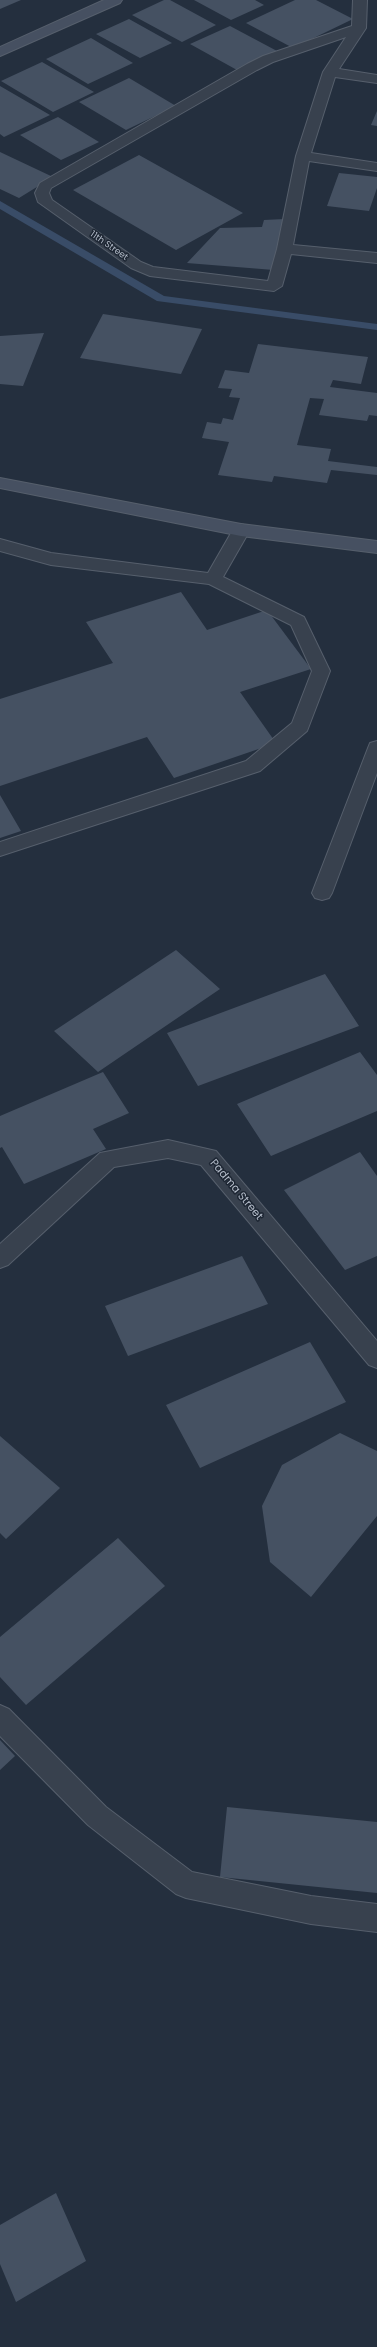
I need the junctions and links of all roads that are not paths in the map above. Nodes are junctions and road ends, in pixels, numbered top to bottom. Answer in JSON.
{"nodes":[{"id":1,"x":116,"y":0,"type":"edge"},
{"id":2,"x":360,"y":0,"type":"edge"},
{"id":3,"x":359,"y":28,"type":"junction"},
{"id":4,"x":0,"y":52,"type":"edge"},
{"id":5,"x":330,"y":72,"type":"junction"},
{"id":6,"x":377,"y":79,"type":"edge"},
{"id":7,"x":303,"y":156,"type":"junction"},
{"id":8,"x":377,"y":167,"type":"edge"},
{"id":9,"x":285,"y":248,"type":"junction"},
{"id":10,"x":377,"y":258,"type":"edge"},
{"id":11,"x":0,"y":483,"type":"edge"},
{"id":12,"x":241,"y":530,"type":"junction"},
{"id":13,"x":0,"y":545,"type":"edge"},
{"id":14,"x":377,"y":547,"type":"edge"},
{"id":15,"x":213,"y":580,"type":"junction"},
{"id":16,"x":377,"y":748,"type":"edge"},
{"id":17,"x":0,"y":850,"type":"edge"},
{"id":18,"x":322,"y":893,"type":"dead end"},
{"id":19,"x":0,"y":1258,"type":"edge"},
{"id":20,"x":368,"y":1332,"type":"edge"},
{"id":21,"x":377,"y":1358,"type":"edge"},
{"id":22,"x":0,"y":1718,"type":"edge"},
{"id":23,"x":377,"y":1918,"type":"edge"}],
"edges":[{"from":1,"to":4,"type":"street"},
{"from":2,"to":3,"type":"street"},
{"from":3,"to":5,"type":"street","name":"11th Street"},
{"from":3,"to":9,"type":"street","name":"11th Street"},
{"from":5,"to":6,"type":"street"},
{"from":5,"to":7,"type":"street","name":"11th Street"},
{"from":7,"to":8,"type":"street"},
{"from":7,"to":9,"type":"street","name":"11th Street"},
{"from":9,"to":10,"type":"street"},
{"from":11,"to":12,"type":"street"},
{"from":12,"to":14,"type":"street"},
{"from":12,"to":15,"type":"street"},
{"from":13,"to":15,"type":"street"},
{"from":15,"to":17,"type":"street"},
{"from":16,"to":18,"type":"street"},
{"from":19,"to":20,"type":"street","name":"Padma Street"},
{"from":20,"to":21,"type":"street","name":"Padma Street"},
{"from":22,"to":23,"type":"street"}]}
